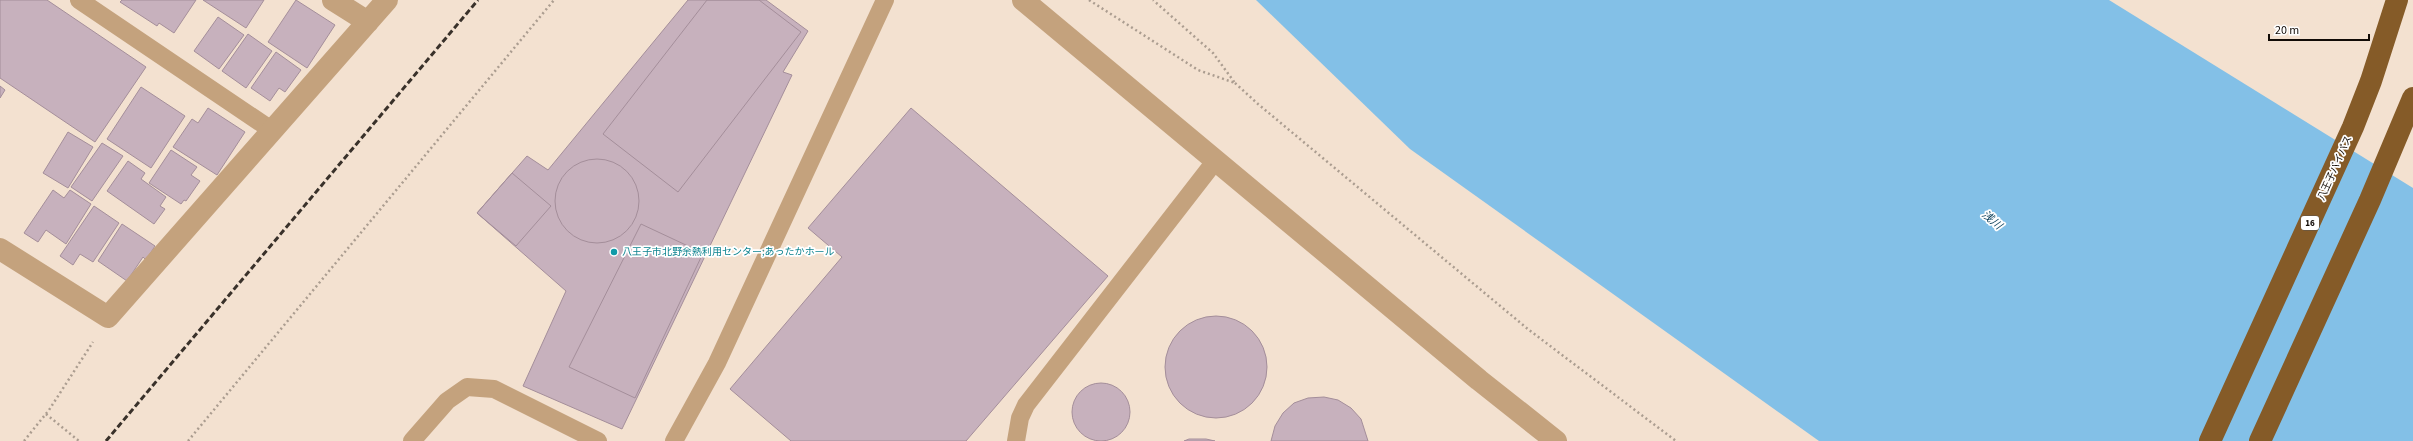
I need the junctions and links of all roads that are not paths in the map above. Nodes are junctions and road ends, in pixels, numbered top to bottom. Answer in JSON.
{"nodes":[{"id":1,"x":79,"y":0,"type":"edge"},
{"id":2,"x":333,"y":0,"type":"edge"},
{"id":3,"x":387,"y":0,"type":"edge"},
{"id":4,"x":884,"y":0,"type":"edge"},
{"id":5,"x":1024,"y":0,"type":"edge"},
{"id":6,"x":2397,"y":0,"type":"edge"},
{"id":7,"x":368,"y":22,"type":"junction"},
{"id":8,"x":2413,"y":98,"type":"edge"},
{"id":9,"x":273,"y":131,"type":"junction"},
{"id":10,"x":1216,"y":160,"type":"junction"},
{"id":11,"x":0,"y":249,"type":"edge"},
{"id":12,"x":412,"y":441,"type":"edge"},
{"id":13,"x":598,"y":441,"type":"edge"},
{"id":14,"x":674,"y":441,"type":"edge"},
{"id":15,"x":1016,"y":441,"type":"edge"},
{"id":16,"x":1556,"y":441,"type":"edge"},
{"id":17,"x":2210,"y":441,"type":"edge"},
{"id":18,"x":2260,"y":441,"type":"edge"}],
"edges":[{"from":1,"to":9,"type":"lane"},
{"from":2,"to":7,"type":"street"},
{"from":3,"to":7,"type":"street"},
{"from":4,"to":14,"type":"lane"},
{"from":5,"to":10,"type":"street"},
{"from":6,"to":17,"type":"highway","name":"八王子バイパス","number":"16"},
{"from":7,"to":9,"type":"street"},
{"from":8,"to":18,"type":"highway"},
{"from":9,"to":11,"type":"street"},
{"from":10,"to":15,"type":"lane"},
{"from":10,"to":16,"type":"street"},
{"from":12,"to":13,"type":"lane"}]}
